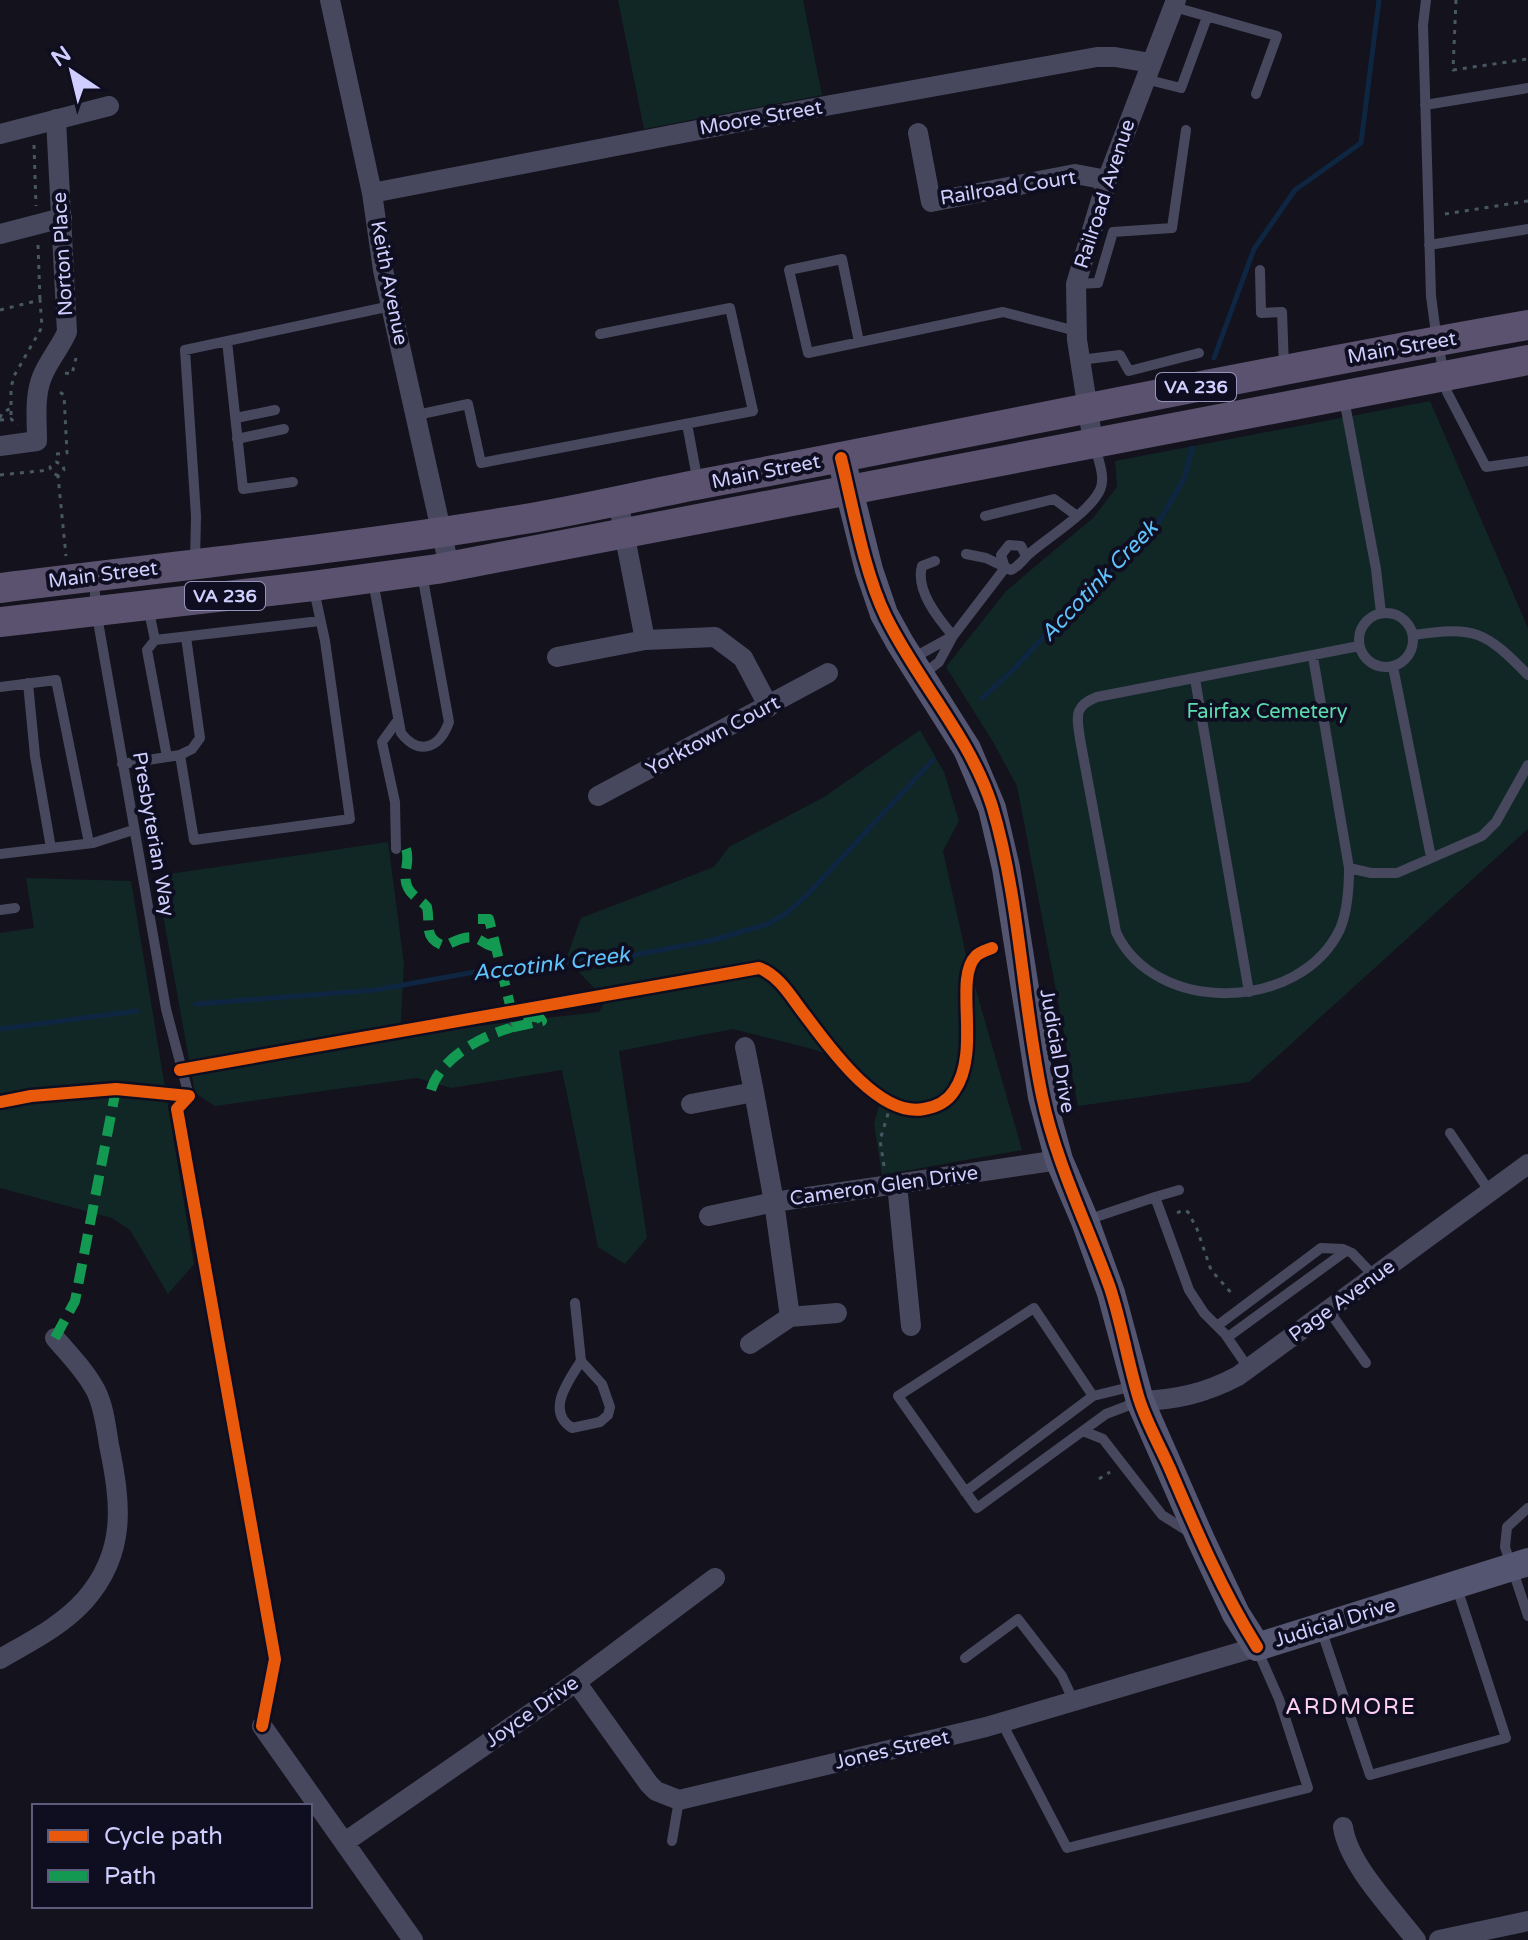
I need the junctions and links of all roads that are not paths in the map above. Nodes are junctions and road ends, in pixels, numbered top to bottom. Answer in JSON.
{"nodes":[{"id":1,"x":330,"y":0,"type":"edge"},
{"id":2,"x":1426,"y":0,"type":"edge"},
{"id":3,"x":1175,"y":3,"type":"edge"},
{"id":4,"x":1207,"y":17,"type":"junction"},
{"id":5,"x":1148,"y":71,"type":"junction"},
{"id":6,"x":1528,"y":88,"type":"edge"},
{"id":7,"x":1256,"y":94,"type":"dead end"},
{"id":8,"x":1425,"y":105,"type":"junction"},
{"id":9,"x":109,"y":106,"type":"dead end"},
{"id":10,"x":56,"y":119,"type":"junction"},
{"id":11,"x":1186,"y":130,"type":"dead end"},
{"id":12,"x":918,"y":133,"type":"dead end"},
{"id":13,"x":0,"y":134,"type":"edge"},
{"id":14,"x":1107,"y":180,"type":"junction"},
{"id":15,"x":372,"y":193,"type":"junction"},
{"id":16,"x":62,"y":218,"type":"junction"},
{"id":17,"x":1528,"y":229,"type":"edge"},
{"id":18,"x":0,"y":234,"type":"edge"},
{"id":19,"x":1429,"y":245,"type":"junction"},
{"id":20,"x":1260,"y":270,"type":"dead end"},
{"id":21,"x":1076,"y":284,"type":"junction"},
{"id":22,"x":392,"y":306,"type":"junction"},
{"id":23,"x":1528,"y":325,"type":"edge"},
{"id":24,"x":1076,"y":331,"type":"junction"},
{"id":25,"x":600,"y":334,"type":"dead end"},
{"id":26,"x":227,"y":341,"type":"junction"},
{"id":27,"x":1438,"y":341,"type":"junction"},
{"id":28,"x":859,"y":342,"type":"junction"},
{"id":29,"x":1199,"y":353,"type":"dead end"},
{"id":30,"x":1080,"y":360,"type":"junction"},
{"id":31,"x":1528,"y":360,"type":"edge"},
{"id":32,"x":1284,"y":369,"type":"junction"},
{"id":33,"x":1444,"y":375,"type":"junction"},
{"id":34,"x":1342,"y":394,"type":"junction"},
{"id":35,"x":1088,"y":408,"type":"junction"},
{"id":36,"x":275,"y":410,"type":"dead end"},
{"id":37,"x":417,"y":415,"type":"junction"},
{"id":38,"x":236,"y":418,"type":"junction"},
{"id":39,"x":687,"y":424,"type":"junction"},
{"id":40,"x":284,"y":429,"type":"dead end"},
{"id":41,"x":237,"y":439,"type":"junction"},
{"id":42,"x":1093,"y":442,"type":"junction"},
{"id":43,"x":0,"y":446,"type":"edge"},
{"id":44,"x":841,"y":458,"type":"junction"},
{"id":45,"x":1528,"y":461,"type":"edge"},
{"id":46,"x":293,"y":482,"type":"dead end"},
{"id":47,"x":698,"y":485,"type":"junction"},
{"id":48,"x":849,"y":492,"type":"junction"},
{"id":49,"x":618,"y":501,"type":"junction"},
{"id":50,"x":985,"y":516,"type":"dead end"},
{"id":51,"x":1077,"y":516,"type":"junction"},
{"id":52,"x":443,"y":533,"type":"junction"},
{"id":53,"x":626,"y":534,"type":"junction"},
{"id":54,"x":966,"y":554,"type":"dead end"},
{"id":55,"x":1026,"y":556,"type":"junction"},
{"id":56,"x":935,"y":561,"type":"dead end"},
{"id":57,"x":195,"y":565,"type":"junction"},
{"id":58,"x":1005,"y":568,"type":"junction"},
{"id":59,"x":435,"y":569,"type":"junction"},
{"id":60,"x":94,"y":576,"type":"junction"},
{"id":61,"x":373,"y":579,"type":"junction"},
{"id":62,"x":313,"y":586,"type":"junction"},
{"id":63,"x":0,"y":588,"type":"edge"},
{"id":64,"x":147,"y":605,"type":"junction"},
{"id":65,"x":96,"y":610,"type":"junction"},
{"id":66,"x":1381,"y":613,"type":"junction"},
{"id":67,"x":320,"y":621,"type":"junction"},
{"id":68,"x":0,"y":622,"type":"edge"},
{"id":69,"x":1414,"y":635,"type":"junction"},
{"id":70,"x":953,"y":636,"type":"junction"},
{"id":71,"x":186,"y":637,"type":"junction"},
{"id":72,"x":155,"y":640,"type":"junction"},
{"id":73,"x":645,"y":640,"type":"junction"},
{"id":74,"x":1359,"y":646,"type":"junction"},
{"id":75,"x":557,"y":657,"type":"dead end"},
{"id":76,"x":1313,"y":657,"type":"junction"},
{"id":77,"x":1393,"y":667,"type":"junction"},
{"id":78,"x":915,"y":668,"type":"junction"},
{"id":79,"x":828,"y":673,"type":"dead end"},
{"id":80,"x":1528,"y":675,"type":"edge"},
{"id":81,"x":1195,"y":679,"type":"junction"},
{"id":82,"x":28,"y":683,"type":"junction"},
{"id":83,"x":0,"y":687,"type":"edge"},
{"id":84,"x":769,"y":707,"type":"junction"},
{"id":85,"x":398,"y":720,"type":"junction"},
{"id":86,"x":180,"y":755,"type":"junction"},
{"id":87,"x":167,"y":757,"type":"junction"},
{"id":88,"x":122,"y":764,"type":"junction"},
{"id":89,"x":1528,"y":765,"type":"edge"},
{"id":90,"x":598,"y":796,"type":"dead end"},
{"id":91,"x":133,"y":830,"type":"junction"},
{"id":92,"x":89,"y":843,"type":"junction"},
{"id":93,"x":51,"y":848,"type":"junction"},
{"id":94,"x":396,"y":849,"type":"dead end"},
{"id":95,"x":0,"y":854,"type":"edge"},
{"id":96,"x":1431,"y":857,"type":"junction"},
{"id":97,"x":1349,"y":868,"type":"junction"},
{"id":98,"x":15,"y":908,"type":"dead end"},
{"id":99,"x":0,"y":910,"type":"edge"},
{"id":100,"x":1249,"y":992,"type":"junction"},
{"id":101,"x":745,"y":1047,"type":"dead end"},
{"id":102,"x":754,"y":1092,"type":"junction"},
{"id":103,"x":189,"y":1096,"type":"dead end"},
{"id":104,"x":691,"y":1104,"type":"dead end"},
{"id":105,"x":1450,"y":1133,"type":"dead end"},
{"id":106,"x":1059,"y":1160,"type":"junction"},
{"id":107,"x":1528,"y":1164,"type":"edge"},
{"id":108,"x":892,"y":1185,"type":"junction"},
{"id":109,"x":1179,"y":1190,"type":"dead end"},
{"id":110,"x":1490,"y":1192,"type":"junction"},
{"id":111,"x":1155,"y":1197,"type":"junction"},
{"id":112,"x":774,"y":1202,"type":"junction"},
{"id":113,"x":709,"y":1216,"type":"dead end"},
{"id":114,"x":1085,"y":1221,"type":"junction"},
{"id":115,"x":1346,"y":1251,"type":"junction"},
{"id":116,"x":1375,"y":1277,"type":"junction"},
{"id":117,"x":575,"y":1303,"type":"dead end"},
{"id":118,"x":1329,"y":1311,"type":"junction"},
{"id":119,"x":837,"y":1313,"type":"dead end"},
{"id":120,"x":790,"y":1317,"type":"junction"},
{"id":121,"x":911,"y":1326,"type":"dead end"},
{"id":122,"x":1217,"y":1326,"type":"junction"},
{"id":123,"x":1228,"y":1337,"type":"junction"},
{"id":124,"x":55,"y":1338,"type":"dead end"},
{"id":125,"x":750,"y":1344,"type":"dead end"},
{"id":126,"x":581,"y":1361,"type":"junction"},
{"id":127,"x":1366,"y":1363,"type":"dead end"},
{"id":128,"x":1249,"y":1369,"type":"junction"},
{"id":129,"x":1138,"y":1393,"type":"junction"},
{"id":130,"x":1093,"y":1396,"type":"junction"},
{"id":131,"x":1083,"y":1431,"type":"junction"},
{"id":132,"x":965,"y":1492,"type":"junction"},
{"id":133,"x":1528,"y":1508,"type":"edge"},
{"id":134,"x":1201,"y":1540,"type":"junction"},
{"id":135,"x":1520,"y":1565,"type":"edge"},
{"id":136,"x":715,"y":1578,"type":"dead end"},
{"id":137,"x":1456,"y":1585,"type":"junction"},
{"id":138,"x":1528,"y":1616,"type":"edge"},
{"id":139,"x":1320,"y":1628,"type":"junction"},
{"id":140,"x":1257,"y":1647,"type":"junction"},
{"id":141,"x":965,"y":1658,"type":"dead end"},
{"id":142,"x":0,"y":1659,"type":"edge"},
{"id":143,"x":576,"y":1682,"type":"junction"},
{"id":144,"x":1074,"y":1702,"type":"junction"},
{"id":145,"x":1002,"y":1723,"type":"junction"},
{"id":146,"x":262,"y":1726,"type":"dead end"},
{"id":147,"x":679,"y":1800,"type":"junction"},
{"id":148,"x":1343,"y":1827,"type":"dead end"},
{"id":149,"x":672,"y":1841,"type":"dead end"},
{"id":150,"x":345,"y":1842,"type":"junction"},
{"id":151,"x":1528,"y":1921,"type":"edge"},
{"id":152,"x":413,"y":1940,"type":"edge"},
{"id":153,"x":1416,"y":1940,"type":"edge"},
{"id":154,"x":1439,"y":1940,"type":"edge"}],
"edges":[{"from":1,"to":15,"type":"street","name":"Keith Avenue"},
{"from":2,"to":8,"type":"lane"},
{"from":3,"to":4,"type":"lane"},
{"from":3,"to":5,"type":"street","name":"Railroad Avenue"},
{"from":4,"to":5,"type":"lane"},
{"from":4,"to":7,"type":"lane"},
{"from":5,"to":14,"type":"street","name":"Railroad Avenue"},
{"from":5,"to":15,"type":"street","name":"Moore Street"},
{"from":6,"to":8,"type":"lane"},
{"from":8,"to":19,"type":"lane"},
{"from":9,"to":10,"type":"street"},
{"from":10,"to":13,"type":"street"},
{"from":10,"to":16,"type":"street","name":"Norton Place"},
{"from":11,"to":21,"type":"lane"},
{"from":12,"to":14,"type":"street","name":"Railroad Court"},
{"from":14,"to":21,"type":"street","name":"Railroad Avenue"},
{"from":15,"to":22,"type":"street","name":"Keith Avenue"},
{"from":16,"to":18,"type":"street"},
{"from":16,"to":43,"type":"street","name":"Norton Place"},
{"from":17,"to":19,"type":"lane"},
{"from":19,"to":27,"type":"lane"},
{"from":20,"to":32,"type":"lane"},
{"from":21,"to":24,"type":"street","name":"Railroad Avenue"},
{"from":22,"to":26,"type":"lane"},
{"from":22,"to":37,"type":"street","name":"Keith Avenue"},
{"from":23,"to":27,"type":"main road","name":"Main Street","number":"VA 236"},
{"from":24,"to":28,"type":"lane"},
{"from":24,"to":30,"type":"street","name":"Railroad Avenue"},
{"from":25,"to":39,"type":"lane"},
{"from":26,"to":38,"type":"lane"},
{"from":26,"to":57,"type":"lane"},
{"from":27,"to":32,"type":"main road","name":"Main Street","number":"VA 236"},
{"from":27,"to":33,"type":"lane"},
{"from":28,"to":28,"type":"lane"},
{"from":29,"to":30,"type":"lane"},
{"from":30,"to":35,"type":"street","name":"Railroad Avenue"},
{"from":31,"to":33,"type":"main road","name":"Main Street","number":"VA 236"},
{"from":32,"to":35,"type":"main road","name":"Main Street","number":"VA 236"},
{"from":33,"to":34,"type":"main road","name":"Main Street","number":"VA 236"},
{"from":33,"to":45,"type":"lane"},
{"from":34,"to":42,"type":"main road","name":"Main Street","number":"VA 236"},
{"from":34,"to":66,"type":"lane"},
{"from":35,"to":42,"type":"street","name":"Railroad Avenue"},
{"from":35,"to":44,"type":"main road","name":"Main Street","number":"VA 236"},
{"from":36,"to":38,"type":"lane"},
{"from":37,"to":39,"type":"lane"},
{"from":37,"to":52,"type":"street","name":"Keith Avenue"},
{"from":38,"to":41,"type":"lane"},
{"from":39,"to":47,"type":"lane"},
{"from":40,"to":41,"type":"lane"},
{"from":41,"to":46,"type":"lane"},
{"from":42,"to":48,"type":"main road","name":"Main Street","number":"VA 236"},
{"from":42,"to":51,"type":"lane"},
{"from":44,"to":47,"type":"main road","name":"Main Street","number":"VA 236"},
{"from":44,"to":48,"type":"street","name":"Judicial Drive"},
{"from":47,"to":49,"type":"main road","name":"Main Street","number":"VA 236"},
{"from":48,"to":53,"type":"main road","name":"Main Street","number":"VA 236"},
{"from":48,"to":78,"type":"street","name":"Judicial Drive"},
{"from":49,"to":52,"type":"main road","name":"Main Street","number":"VA 236"},
{"from":49,"to":53,"type":"street"},
{"from":50,"to":51,"type":"lane"},
{"from":51,"to":55,"type":"lane"},
{"from":52,"to":57,"type":"main road","name":"Main Street","number":"VA 236"},
{"from":52,"to":59,"type":"street","name":"Keith Avenue"},
{"from":53,"to":59,"type":"main road","name":"Main Street","number":"VA 236"},
{"from":53,"to":73,"type":"street"},
{"from":54,"to":58,"type":"lane"},
{"from":55,"to":58,"type":"lane"},
{"from":55,"to":58,"type":"lane"},
{"from":56,"to":70,"type":"lane"},
{"from":57,"to":60,"type":"main road","name":"Main Street","number":"VA 236"},
{"from":58,"to":70,"type":"lane"},
{"from":59,"to":61,"type":"main road","name":"Main Street","number":"VA 236"},
{"from":59,"to":85,"type":"lane"},
{"from":60,"to":63,"type":"main road","name":"Main Street","number":"VA 236"},
{"from":60,"to":65,"type":"lane","name":"Presbyterian Way"},
{"from":61,"to":62,"type":"main road","name":"Main Street","number":"VA 236"},
{"from":61,"to":85,"type":"lane"},
{"from":62,"to":64,"type":"main road","name":"Main Street","number":"VA 236"},
{"from":62,"to":67,"type":"lane"},
{"from":64,"to":65,"type":"main road","name":"Main Street","number":"VA 236"},
{"from":64,"to":72,"type":"lane"},
{"from":65,"to":68,"type":"main road","name":"Main Street","number":"VA 236"},
{"from":65,"to":88,"type":"lane","name":"Presbyterian Way"},
{"from":66,"to":69,"type":"lane"},
{"from":66,"to":74,"type":"lane"},
{"from":67,"to":71,"type":"lane"},
{"from":67,"to":86,"type":"lane"},
{"from":69,"to":77,"type":"lane"},
{"from":69,"to":80,"type":"lane"},
{"from":70,"to":78,"type":"lane"},
{"from":70,"to":78,"type":"lane"},
{"from":71,"to":72,"type":"lane"},
{"from":71,"to":86,"type":"lane"},
{"from":72,"to":87,"type":"lane"},
{"from":73,"to":75,"type":"street"},
{"from":73,"to":84,"type":"street"},
{"from":74,"to":76,"type":"lane"},
{"from":74,"to":77,"type":"lane"},
{"from":76,"to":81,"type":"lane"},
{"from":76,"to":97,"type":"lane"},
{"from":77,"to":96,"type":"lane"},
{"from":78,"to":106,"type":"street","name":"Judicial Drive"},
{"from":79,"to":84,"type":"street","name":"Yorktown Court"},
{"from":81,"to":100,"type":"lane"},
{"from":81,"to":100,"type":"lane"},
{"from":82,"to":83,"type":"lane"},
{"from":82,"to":92,"type":"lane"},
{"from":82,"to":93,"type":"lane"},
{"from":84,"to":90,"type":"street","name":"Yorktown Court"},
{"from":85,"to":94,"type":"lane"},
{"from":86,"to":87,"type":"lane"},
{"from":87,"to":88,"type":"lane"},
{"from":88,"to":91,"type":"lane","name":"Presbyterian Way"},
{"from":89,"to":96,"type":"lane"},
{"from":91,"to":92,"type":"lane"},
{"from":91,"to":103,"type":"lane","name":"Presbyterian Way"},
{"from":92,"to":93,"type":"lane"},
{"from":93,"to":95,"type":"lane"},
{"from":96,"to":97,"type":"lane"},
{"from":97,"to":100,"type":"lane"},
{"from":98,"to":99,"type":"lane"},
{"from":101,"to":102,"type":"street"},
{"from":102,"to":104,"type":"street"},
{"from":102,"to":112,"type":"street"},
{"from":105,"to":110,"type":"lane"},
{"from":106,"to":108,"type":"street","name":"Cameron Glen Drive"},
{"from":106,"to":114,"type":"street","name":"Judicial Drive"},
{"from":107,"to":110,"type":"street","name":"Page Avenue"},
{"from":108,"to":112,"type":"street","name":"Cameron Glen Drive"},
{"from":108,"to":121,"type":"street"},
{"from":109,"to":111,"type":"lane"},
{"from":110,"to":116,"type":"street","name":"Page Avenue"},
{"from":111,"to":114,"type":"lane"},
{"from":111,"to":122,"type":"lane"},
{"from":112,"to":113,"type":"street","name":"Cameron Glen Drive"},
{"from":112,"to":120,"type":"street"},
{"from":114,"to":129,"type":"street","name":"Judicial Drive"},
{"from":115,"to":116,"type":"lane"},
{"from":115,"to":122,"type":"lane"},
{"from":115,"to":123,"type":"lane"},
{"from":116,"to":118,"type":"street","name":"Page Avenue"},
{"from":117,"to":126,"type":"lane"},
{"from":118,"to":127,"type":"lane"},
{"from":118,"to":128,"type":"street","name":"Page Avenue"},
{"from":119,"to":120,"type":"street"},
{"from":120,"to":125,"type":"street"},
{"from":122,"to":123,"type":"lane"},
{"from":123,"to":128,"type":"lane"},
{"from":124,"to":142,"type":"street"},
{"from":126,"to":126,"type":"lane"},
{"from":128,"to":129,"type":"street","name":"Page Avenue"},
{"from":129,"to":130,"type":"lane"},
{"from":129,"to":131,"type":"lane"},
{"from":129,"to":134,"type":"street","name":"Judicial Drive"},
{"from":130,"to":132,"type":"lane"},
{"from":130,"to":132,"type":"lane"},
{"from":131,"to":132,"type":"lane"},
{"from":131,"to":134,"type":"lane"},
{"from":133,"to":135,"type":"lane"},
{"from":134,"to":140,"type":"street","name":"Judicial Drive"},
{"from":135,"to":137,"type":"street","name":"Judicial Drive"},
{"from":135,"to":138,"type":"lane"},
{"from":136,"to":143,"type":"street","name":"Joyce Drive"},
{"from":137,"to":139,"type":"street","name":"Judicial Drive"},
{"from":137,"to":139,"type":"lane"},
{"from":139,"to":140,"type":"street","name":"Judicial Drive"},
{"from":140,"to":144,"type":"street","name":"Jones Street"},
{"from":140,"to":145,"type":"lane"},
{"from":141,"to":144,"type":"lane"},
{"from":143,"to":147,"type":"street"},
{"from":143,"to":150,"type":"street","name":"Joyce Drive"},
{"from":144,"to":145,"type":"street","name":"Jones Street"},
{"from":145,"to":147,"type":"street","name":"Jones Street"},
{"from":146,"to":150,"type":"street"},
{"from":147,"to":149,"type":"lane"},
{"from":148,"to":153,"type":"street"},
{"from":150,"to":152,"type":"street"},
{"from":151,"to":154,"type":"street"}]}
